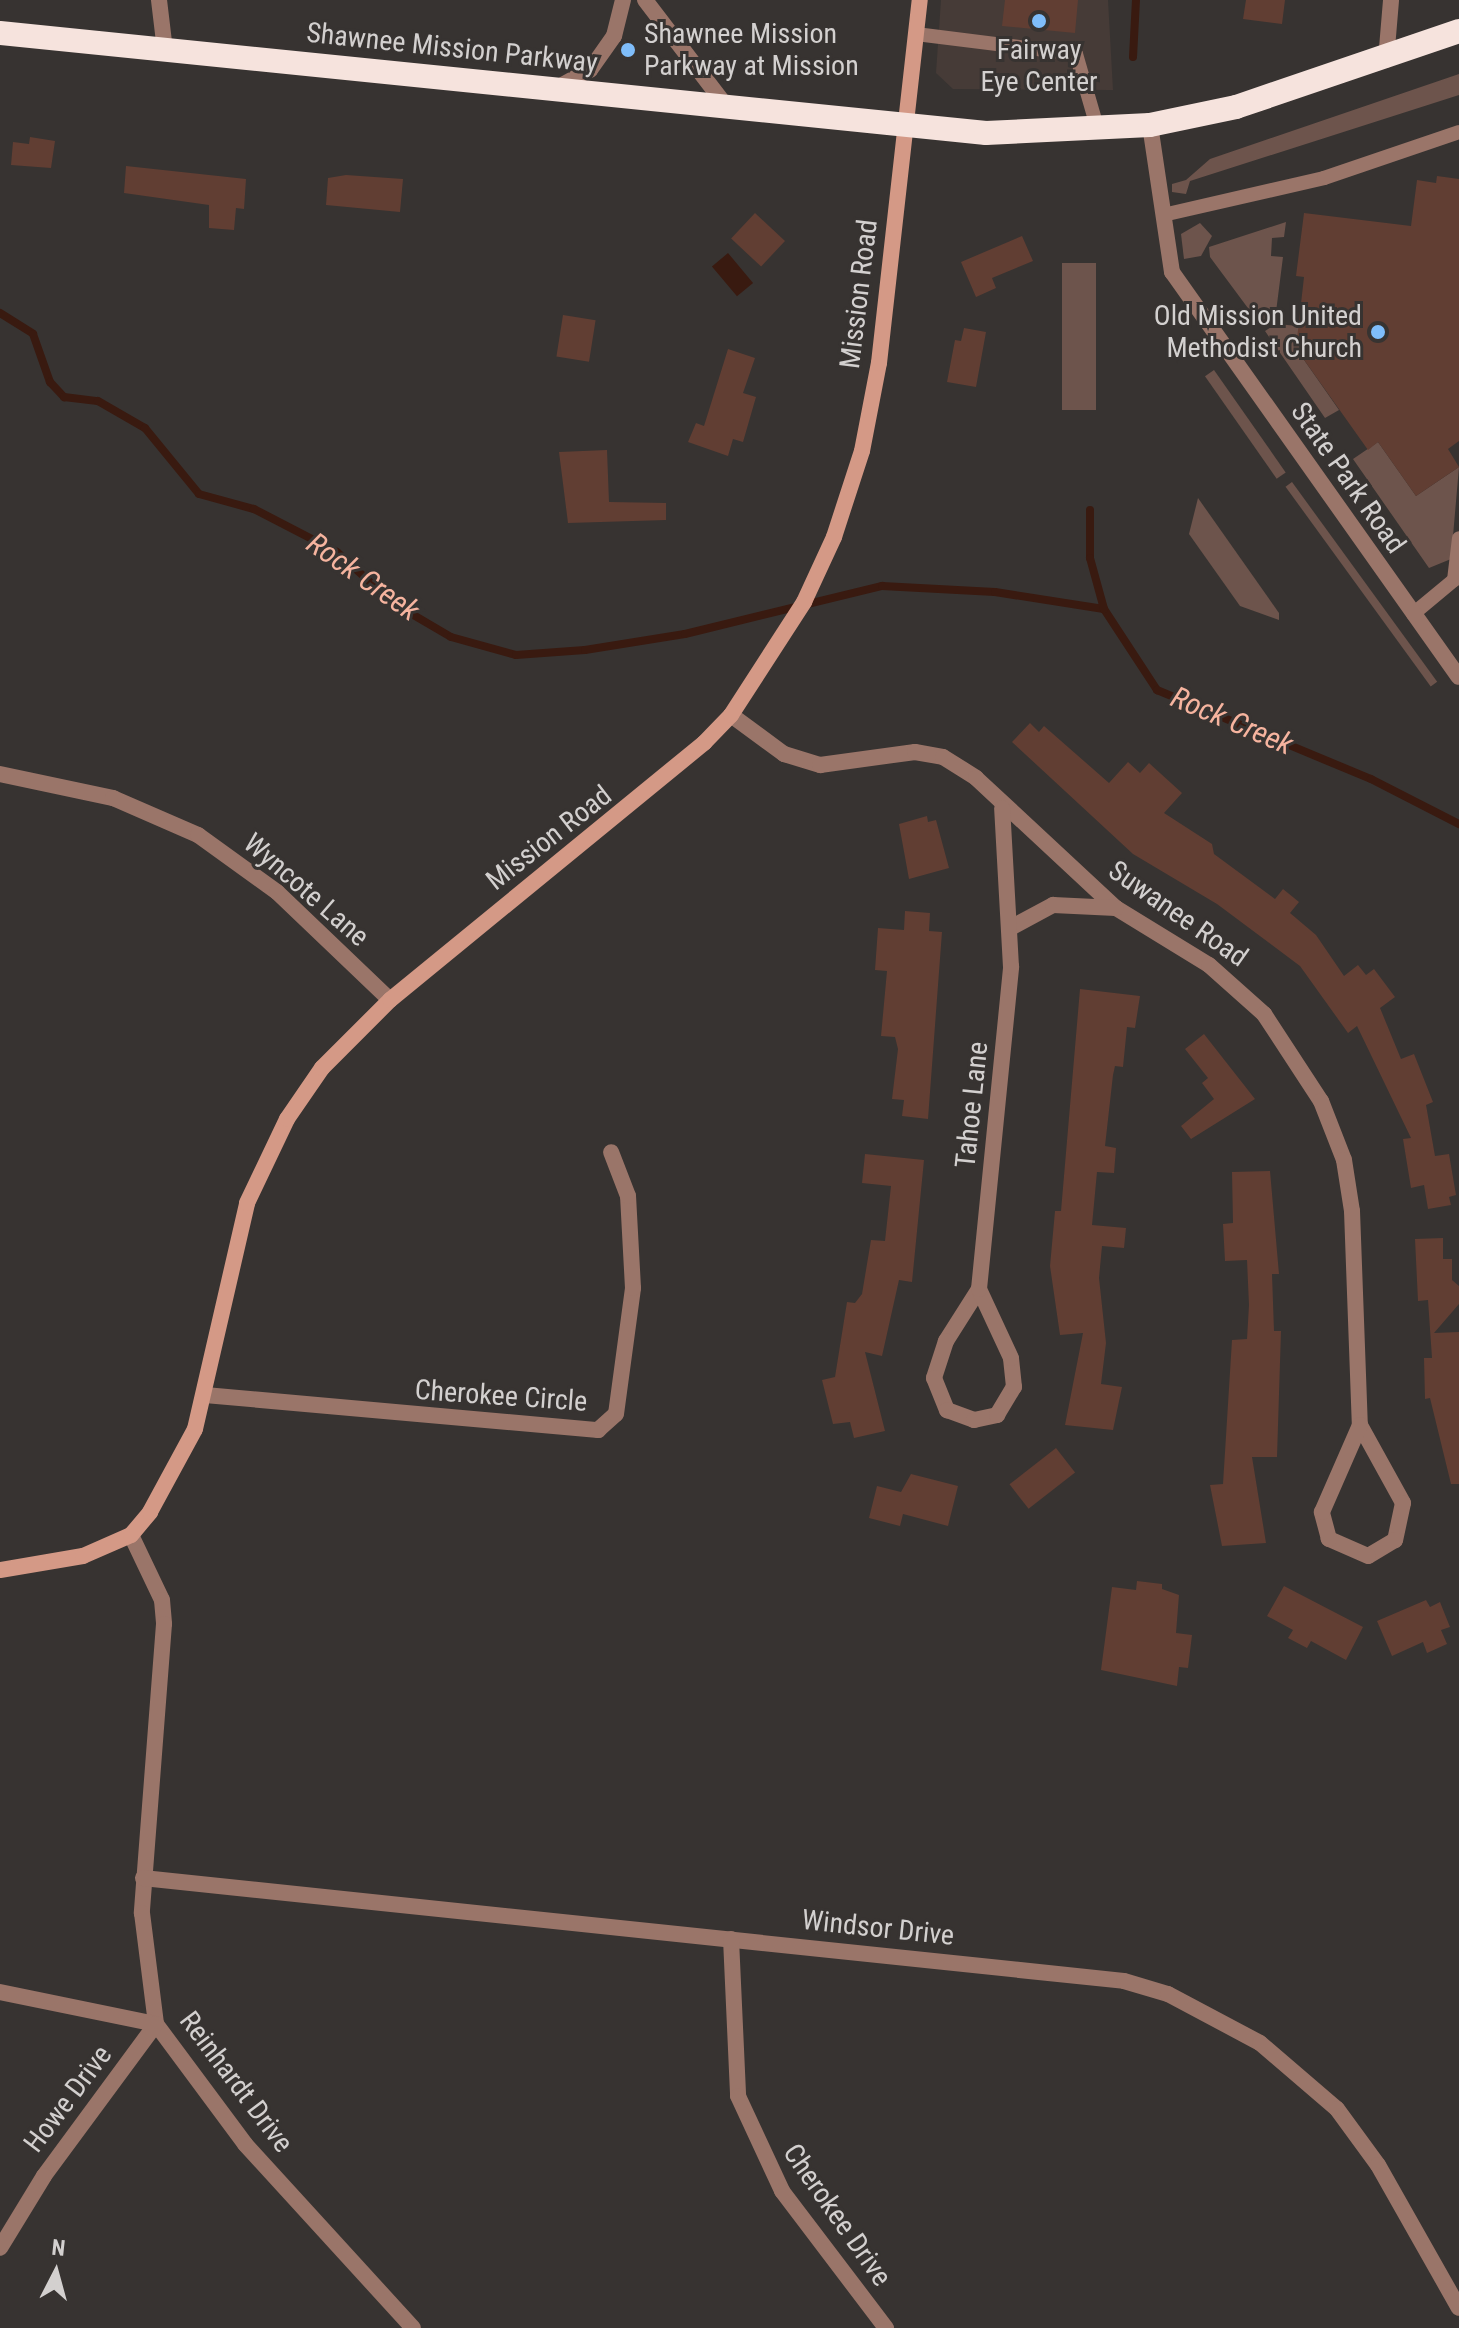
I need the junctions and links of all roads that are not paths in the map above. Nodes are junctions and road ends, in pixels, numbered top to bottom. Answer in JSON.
{"nodes":[{"id":1,"x":159,"y":0,"type":"edge"},
{"id":2,"x":623,"y":0,"type":"edge"},
{"id":3,"x":645,"y":0,"type":"edge"},
{"id":4,"x":920,"y":0,"type":"edge"},
{"id":5,"x":1391,"y":0,"type":"edge"},
{"id":6,"x":1459,"y":31,"type":"edge"},
{"id":7,"x":0,"y":33,"type":"edge"},
{"id":8,"x":916,"y":34,"type":"junction"},
{"id":9,"x":165,"y":50,"type":"junction"},
{"id":10,"x":1386,"y":60,"type":"junction"},
{"id":11,"x":557,"y":88,"type":"junction"},
{"id":12,"x":726,"y":106,"type":"junction"},
{"id":13,"x":1150,"y":125,"type":"junction"},
{"id":14,"x":905,"y":127,"type":"junction"},
{"id":15,"x":1098,"y":130,"type":"junction"},
{"id":16,"x":1459,"y":132,"type":"edge"},
{"id":17,"x":1163,"y":215,"type":"junction"},
{"id":18,"x":1459,"y":538,"type":"edge"},
{"id":19,"x":1413,"y":614,"type":"junction"},
{"id":20,"x":1459,"y":677,"type":"edge"},
{"id":21,"x":731,"y":715,"type":"junction"},
{"id":22,"x":0,"y":774,"type":"edge"},
{"id":23,"x":1002,"y":808,"type":"junction"},
{"id":24,"x":1116,"y":908,"type":"junction"},
{"id":25,"x":1012,"y":927,"type":"junction"},
{"id":26,"x":390,"y":1000,"type":"junction"},
{"id":27,"x":611,"y":1152,"type":"dead end"},
{"id":28,"x":979,"y":1289,"type":"junction"},
{"id":29,"x":205,"y":1395,"type":"junction"},
{"id":30,"x":1360,"y":1425,"type":"junction"},
{"id":31,"x":131,"y":1535,"type":"junction"},
{"id":32,"x":0,"y":1570,"type":"edge"},
{"id":33,"x":143,"y":1878,"type":"junction"},
{"id":34,"x":731,"y":1939,"type":"junction"},
{"id":35,"x":0,"y":1992,"type":"edge"},
{"id":36,"x":156,"y":2024,"type":"junction"},
{"id":37,"x":0,"y":2248,"type":"edge"},
{"id":38,"x":1459,"y":2308,"type":"edge"},
{"id":39,"x":413,"y":2328,"type":"edge"},
{"id":40,"x":886,"y":2328,"type":"edge"}],
"edges":[{"from":1,"to":9,"type":"street"},
{"from":2,"to":11,"type":"street"},
{"from":3,"to":12,"type":"street"},
{"from":4,"to":8,"type":"main road","name":"Mission Road"},
{"from":5,"to":10,"type":"street"},
{"from":6,"to":10,"type":"highway","name":"Shawnee Mission Parkway"},
{"from":7,"to":9,"type":"highway","name":"Shawnee Mission Parkway"},
{"from":8,"to":14,"type":"main road","name":"Mission Road"},
{"from":8,"to":15,"type":"lane"},
{"from":9,"to":11,"type":"highway","name":"Shawnee Mission Parkway"},
{"from":10,"to":13,"type":"highway","name":"Shawnee Mission Parkway"},
{"from":11,"to":12,"type":"highway","name":"Shawnee Mission Parkway"},
{"from":12,"to":14,"type":"highway","name":"Shawnee Mission Parkway"},
{"from":13,"to":15,"type":"highway","name":"Shawnee Mission Parkway"},
{"from":13,"to":17,"type":"street","name":"State Park Road"},
{"from":14,"to":15,"type":"highway","name":"Shawnee Mission Parkway"},
{"from":14,"to":21,"type":"main road","name":"Mission Road"},
{"from":16,"to":17,"type":"lane"},
{"from":17,"to":19,"type":"street","name":"State Park Road"},
{"from":18,"to":19,"type":"lane"},
{"from":19,"to":20,"type":"street","name":"State Park Road"},
{"from":21,"to":23,"type":"street","name":"Suwanee Road"},
{"from":21,"to":26,"type":"main road","name":"Mission Road"},
{"from":22,"to":26,"type":"street","name":"Wyncote Lane"},
{"from":23,"to":24,"type":"street","name":"Suwanee Road"},
{"from":23,"to":25,"type":"street","name":"Tahoe Lane"},
{"from":24,"to":25,"type":"street"},
{"from":24,"to":30,"type":"street","name":"Suwanee Road"},
{"from":25,"to":28,"type":"street","name":"Tahoe Lane"},
{"from":26,"to":29,"type":"main road","name":"Mission Road"},
{"from":27,"to":29,"type":"street","name":"Cherokee Circle"},
{"from":28,"to":28,"type":"street","name":"Tahoe Lane"},
{"from":29,"to":31,"type":"main road","name":"Mission Road"},
{"from":30,"to":30,"type":"street","name":"Suwanee Road"},
{"from":31,"to":32,"type":"main road"},
{"from":31,"to":33,"type":"street","name":"Reinhardt Drive"},
{"from":33,"to":34,"type":"street","name":"Windsor Drive"},
{"from":33,"to":36,"type":"street","name":"Reinhardt Drive"},
{"from":34,"to":38,"type":"street","name":"Windsor Drive"},
{"from":34,"to":40,"type":"street","name":"Cherokee Drive"},
{"from":35,"to":36,"type":"street"},
{"from":36,"to":37,"type":"street","name":"Howe Drive"},
{"from":36,"to":39,"type":"street","name":"Reinhardt Drive"}]}
